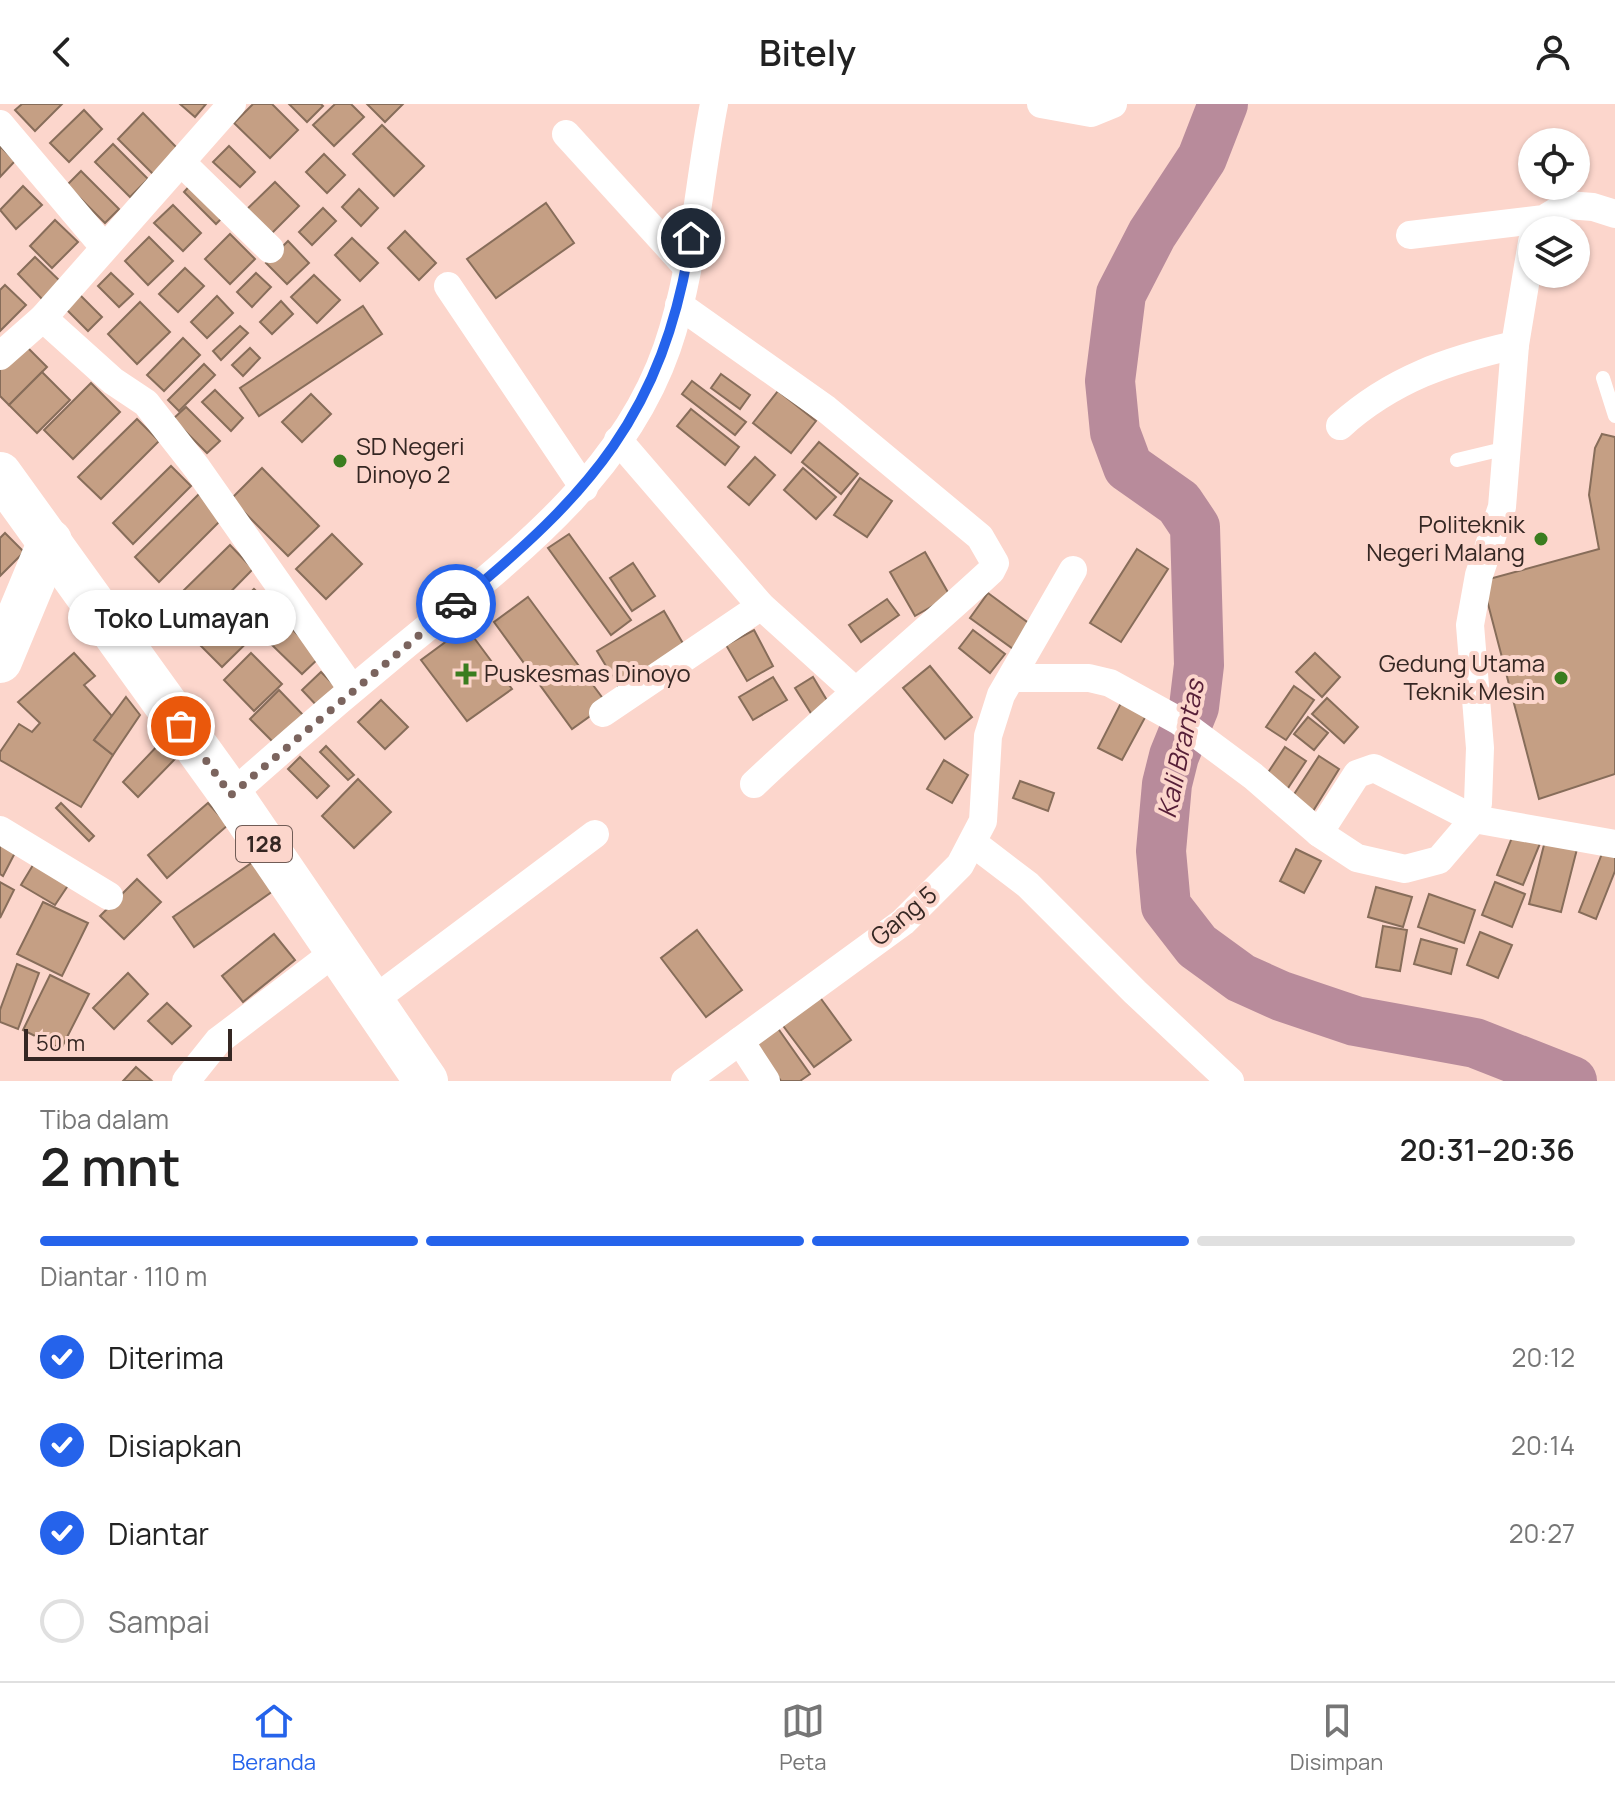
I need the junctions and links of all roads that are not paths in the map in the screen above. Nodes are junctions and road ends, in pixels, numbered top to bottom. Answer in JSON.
{"nodes":[{"id":1,"x":232,"y":104,"type":"edge"},
{"id":2,"x":714,"y":104,"type":"edge"},
{"id":3,"x":1041,"y":104,"type":"edge"},
{"id":4,"x":1113,"y":104,"type":"edge"},
{"id":5,"x":0,"y":124,"type":"edge"},
{"id":6,"x":566,"y":134,"type":"dead end"},
{"id":7,"x":181,"y":162,"type":"junction"},
{"id":8,"x":1615,"y":214,"type":"edge"},
{"id":9,"x":1554,"y":216,"type":"edge"},
{"id":10,"x":1518,"y":231,"type":"edge"},
{"id":11,"x":1410,"y":235,"type":"dead end"},
{"id":12,"x":104,"y":247,"type":"junction"},
{"id":13,"x":270,"y":249,"type":"dead end"},
{"id":14,"x":687,"y":267,"type":"junction"},
{"id":15,"x":448,"y":286,"type":"dead end"},
{"id":16,"x":1526,"y":288,"type":"edge"},
{"id":17,"x":679,"y":305,"type":"junction"},
{"id":18,"x":43,"y":318,"type":"junction"},
{"id":19,"x":1515,"y":345,"type":"junction"},
{"id":20,"x":0,"y":356,"type":"edge"},
{"id":21,"x":1603,"y":378,"type":"dead end"},
{"id":22,"x":1615,"y":416,"type":"edge"},
{"id":23,"x":1340,"y":426,"type":"dead end"},
{"id":24,"x":618,"y":440,"type":"junction"},
{"id":25,"x":1507,"y":448,"type":"junction"},
{"id":26,"x":1457,"y":460,"type":"dead end"},
{"id":27,"x":0,"y":474,"type":"edge"},
{"id":28,"x":584,"y":488,"type":"junction"},
{"id":29,"x":50,"y":541,"type":"junction"},
{"id":30,"x":1073,"y":570,"type":"dead end"},
{"id":31,"x":761,"y":606,"type":"junction"},
{"id":32,"x":0,"y":661,"type":"edge"},
{"id":33,"x":1013,"y":678,"type":"junction"},
{"id":34,"x":352,"y":689,"type":"junction"},
{"id":35,"x":854,"y":690,"type":"junction"},
{"id":36,"x":603,"y":713,"type":"dead end"},
{"id":37,"x":754,"y":784,"type":"dead end"},
{"id":38,"x":231,"y":795,"type":"junction"},
{"id":39,"x":1474,"y":819,"type":"junction"},
{"id":40,"x":0,"y":830,"type":"edge"},
{"id":41,"x":1319,"y":833,"type":"junction"},
{"id":42,"x":595,"y":834,"type":"dead end"},
{"id":43,"x":973,"y":843,"type":"junction"},
{"id":44,"x":1615,"y":844,"type":"edge"},
{"id":45,"x":109,"y":896,"type":"dead end"},
{"id":46,"x":335,"y":952,"type":"junction"},
{"id":47,"x":371,"y":1002,"type":"junction"},
{"id":48,"x":740,"y":1041,"type":"junction"},
{"id":49,"x":186,"y":1081,"type":"edge"},
{"id":50,"x":426,"y":1081,"type":"edge"},
{"id":51,"x":685,"y":1081,"type":"edge"},
{"id":52,"x":766,"y":1081,"type":"edge"},
{"id":53,"x":1230,"y":1081,"type":"edge"}],
"edges":[{"from":1,"to":7,"type":"street"},
{"from":2,"to":14,"type":"street"},
{"from":3,"to":4,"type":"street"},
{"from":5,"to":12,"type":"street"},
{"from":6,"to":14,"type":"street"},
{"from":7,"to":12,"type":"street"},
{"from":7,"to":13,"type":"street"},
{"from":8,"to":9,"type":"street"},
{"from":10,"to":11,"type":"street"},
{"from":12,"to":18,"type":"street"},
{"from":14,"to":17,"type":"street"},
{"from":15,"to":28,"type":"street"},
{"from":16,"to":19,"type":"street"},
{"from":17,"to":24,"type":"street"},
{"from":17,"to":35,"type":"street"},
{"from":18,"to":20,"type":"street"},
{"from":18,"to":34,"type":"street"},
{"from":19,"to":23,"type":"street"},
{"from":19,"to":25,"type":"street"},
{"from":21,"to":22,"type":"lane"},
{"from":24,"to":28,"type":"street"},
{"from":24,"to":31,"type":"street"},
{"from":25,"to":26,"type":"lane"},
{"from":25,"to":39,"type":"street"},
{"from":27,"to":29,"type":"main road","number":"128"},
{"from":28,"to":34,"type":"street"},
{"from":29,"to":32,"type":"main road"},
{"from":29,"to":38,"type":"main road","number":"128"},
{"from":30,"to":33,"type":"street","name":"Gang 5"},
{"from":31,"to":35,"type":"street"},
{"from":31,"to":36,"type":"street"},
{"from":33,"to":41,"type":"street"},
{"from":33,"to":43,"type":"street","name":"Gang 5"},
{"from":34,"to":38,"type":"street"},
{"from":35,"to":37,"type":"street"},
{"from":38,"to":46,"type":"main road","number":"128"},
{"from":39,"to":41,"type":"street"},
{"from":39,"to":41,"type":"street"},
{"from":39,"to":44,"type":"street"},
{"from":40,"to":45,"type":"street"},
{"from":42,"to":47,"type":"street"},
{"from":43,"to":48,"type":"street","name":"Gang 5"},
{"from":43,"to":53,"type":"street"},
{"from":46,"to":47,"type":"main road","number":"128"},
{"from":46,"to":49,"type":"street"},
{"from":47,"to":50,"type":"main road","number":"128"},
{"from":48,"to":51,"type":"street","name":"Gang 5"},
{"from":48,"to":52,"type":"street"}]}
